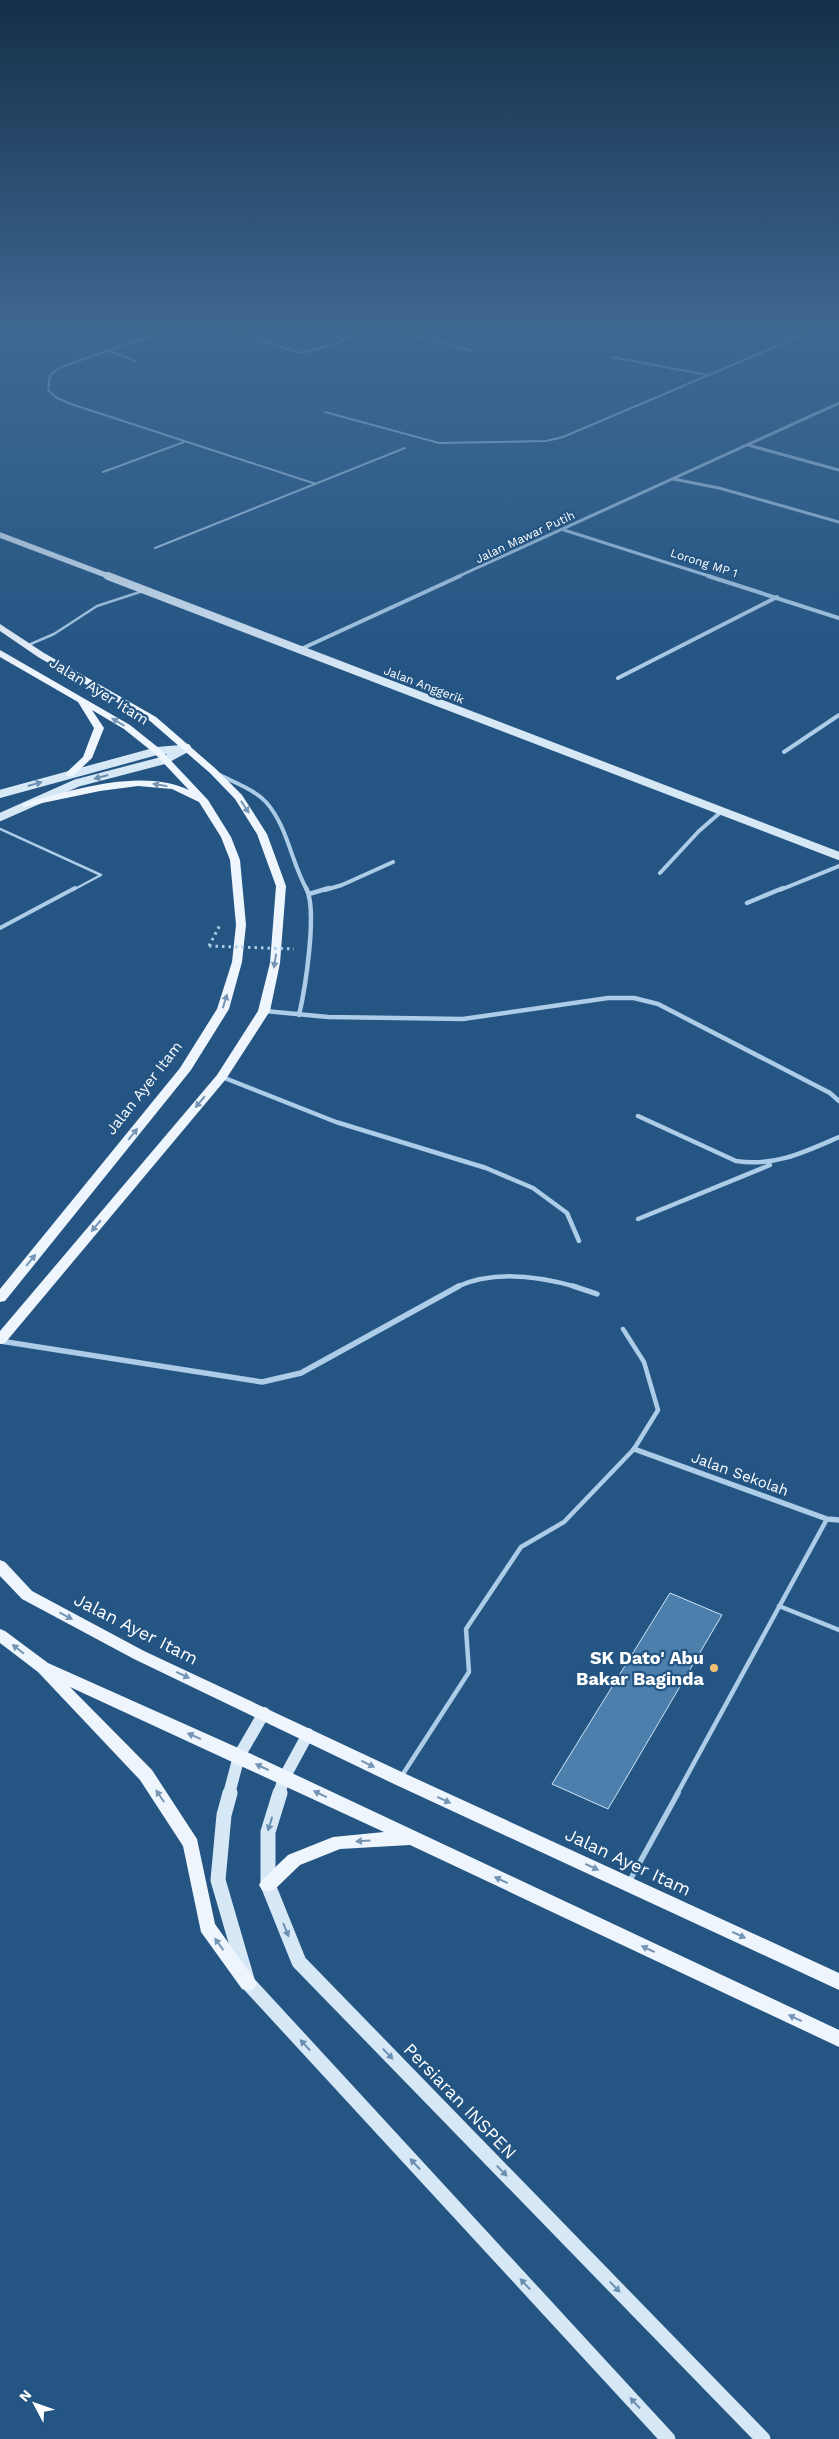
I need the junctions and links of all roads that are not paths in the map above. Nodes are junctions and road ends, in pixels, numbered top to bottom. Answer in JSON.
{"nodes":[{"id":1,"x":174,"y":446,"type":"edge"},
{"id":2,"x":196,"y":446,"type":"edge"},
{"id":3,"x":745,"y":446,"type":"edge"},
{"id":4,"x":750,"y":446,"type":"edge"},
{"id":5,"x":405,"y":448,"type":"dead end"},
{"id":6,"x":839,"y":470,"type":"edge"},
{"id":7,"x":103,"y":472,"type":"dead end"},
{"id":8,"x":673,"y":479,"type":"junction"},
{"id":9,"x":316,"y":484,"type":"junction"},
{"id":10,"x":839,"y":522,"type":"edge"},
{"id":11,"x":563,"y":529,"type":"junction"},
{"id":12,"x":0,"y":535,"type":"edge"},
{"id":13,"x":155,"y":548,"type":"dead end"},
{"id":14,"x":144,"y":590,"type":"junction"},
{"id":15,"x":777,"y":597,"type":"junction"},
{"id":16,"x":839,"y":618,"type":"edge"},
{"id":17,"x":0,"y":628,"type":"edge"},
{"id":18,"x":26,"y":646,"type":"junction"},
{"id":19,"x":300,"y":649,"type":"junction"},
{"id":20,"x":0,"y":653,"type":"edge"},
{"id":21,"x":618,"y":678,"type":"dead end"},
{"id":22,"x":81,"y":700,"type":"junction"},
{"id":23,"x":839,"y":715,"type":"edge"},
{"id":24,"x":187,"y":748,"type":"junction"},
{"id":25,"x":784,"y":752,"type":"dead end"},
{"id":26,"x":161,"y":756,"type":"junction"},
{"id":27,"x":213,"y":771,"type":"junction"},
{"id":28,"x":70,"y":774,"type":"junction"},
{"id":29,"x":0,"y":794,"type":"edge"},
{"id":30,"x":205,"y":802,"type":"junction"},
{"id":31,"x":26,"y":805,"type":"junction"},
{"id":32,"x":722,"y":811,"type":"junction"},
{"id":33,"x":0,"y":817,"type":"edge"},
{"id":34,"x":0,"y":829,"type":"edge"},
{"id":35,"x":839,"y":856,"type":"edge"},
{"id":36,"x":393,"y":862,"type":"dead end"},
{"id":37,"x":839,"y":866,"type":"edge"},
{"id":38,"x":660,"y":873,"type":"dead end"},
{"id":39,"x":309,"y":894,"type":"junction"},
{"id":40,"x":747,"y":903,"type":"dead end"},
{"id":41,"x":0,"y":928,"type":"edge"},
{"id":42,"x":264,"y":1011,"type":"junction"},
{"id":43,"x":300,"y":1015,"type":"junction"},
{"id":44,"x":222,"y":1077,"type":"junction"},
{"id":45,"x":839,"y":1101,"type":"edge"},
{"id":46,"x":638,"y":1116,"type":"dead end"},
{"id":47,"x":839,"y":1137,"type":"edge"},
{"id":48,"x":775,"y":1163,"type":"junction"},
{"id":49,"x":638,"y":1220,"type":"dead end"},
{"id":50,"x":579,"y":1240,"type":"dead end"},
{"id":51,"x":596,"y":1294,"type":"dead end"},
{"id":52,"x":0,"y":1298,"type":"edge"},
{"id":53,"x":623,"y":1329,"type":"dead end"},
{"id":54,"x":0,"y":1340,"type":"edge"},
{"id":55,"x":634,"y":1449,"type":"junction"},
{"id":56,"x":827,"y":1519,"type":"junction"},
{"id":57,"x":839,"y":1520,"type":"edge"},
{"id":58,"x":0,"y":1566,"type":"edge"},
{"id":59,"x":779,"y":1606,"type":"junction"},
{"id":60,"x":839,"y":1630,"type":"edge"},
{"id":61,"x":0,"y":1635,"type":"edge"},
{"id":62,"x":42,"y":1667,"type":"junction"},
{"id":63,"x":264,"y":1713,"type":"junction"},
{"id":64,"x":308,"y":1734,"type":"junction"},
{"id":65,"x":239,"y":1756,"type":"junction"},
{"id":66,"x":284,"y":1778,"type":"junction"},
{"id":67,"x":400,"y":1779,"type":"junction"},
{"id":68,"x":411,"y":1838,"type":"junction"},
{"id":69,"x":628,"y":1884,"type":"junction"},
{"id":70,"x":268,"y":1885,"type":"junction"},
{"id":71,"x":839,"y":1982,"type":"edge"},
{"id":72,"x":248,"y":1983,"type":"junction"},
{"id":73,"x":839,"y":2039,"type":"edge"},
{"id":74,"x":668,"y":2439,"type":"edge"},
{"id":75,"x":763,"y":2439,"type":"edge"}],
"edges":[{"from":1,"to":7,"type":"lane"},
{"from":2,"to":9,"type":"lane"},
{"from":3,"to":8,"type":"street","name":"Jalan Mawar Putih"},
{"from":4,"to":6,"type":"street"},
{"from":5,"to":9,"type":"lane"},
{"from":8,"to":10,"type":"street"},
{"from":8,"to":11,"type":"street","name":"Jalan Mawar Putih"},
{"from":9,"to":13,"type":"lane"},
{"from":11,"to":15,"type":"street","name":"Lorong MP 1"},
{"from":11,"to":19,"type":"street","name":"Jalan Mawar Putih"},
{"from":12,"to":14,"type":"street","name":"Jalan Anggerik"},
{"from":14,"to":18,"type":"lane"},
{"from":14,"to":19,"type":"street","name":"Jalan Anggerik"},
{"from":15,"to":16,"type":"street","name":"Lorong MP 1"},
{"from":15,"to":21,"type":"street"},
{"from":17,"to":18,"type":"main road","name":"Jalan Ayer Itam"},
{"from":18,"to":24,"type":"main road","name":"Jalan Ayer Itam"},
{"from":19,"to":32,"type":"street","name":"Jalan Anggerik"},
{"from":20,"to":22,"type":"main road","name":"Jalan Ayer Itam"},
{"from":26,"to":22,"type":"main road","name":"Jalan Ayer Itam","one_way":true},
{"from":22,"to":28,"type":"main road"},
{"from":23,"to":25,"type":"street"},
{"from":24,"to":26,"type":"street"},
{"from":24,"to":26,"type":"street"},
{"from":24,"to":27,"type":"main road","name":"Jalan Ayer Itam"},
{"from":26,"to":28,"type":"street"},
{"from":26,"to":30,"type":"main road","name":"Jalan Ayer Itam"},
{"from":26,"to":31,"type":"street","one_way":true},
{"from":27,"to":39,"type":"street"},
{"from":27,"to":42,"type":"main road","one_way":true},
{"from":29,"to":28,"type":"street","one_way":true},
{"from":30,"to":31,"type":"main road","one_way":true},
{"from":52,"to":30,"type":"main road","name":"Jalan Ayer Itam","one_way":true},
{"from":31,"to":33,"type":"street"},
{"from":32,"to":35,"type":"street","name":"Jalan Anggerik"},
{"from":32,"to":38,"type":"street"},
{"from":34,"to":41,"type":"lane"},
{"from":36,"to":39,"type":"street"},
{"from":37,"to":40,"type":"street"},
{"from":39,"to":43,"type":"street"},
{"from":42,"to":43,"type":"street"},
{"from":42,"to":44,"type":"main road"},
{"from":43,"to":45,"type":"street"},
{"from":44,"to":50,"type":"street"},
{"from":44,"to":54,"type":"main road","one_way":true},
{"from":46,"to":48,"type":"street"},
{"from":47,"to":48,"type":"street"},
{"from":48,"to":49,"type":"street"},
{"from":51,"to":54,"type":"street"},
{"from":53,"to":55,"type":"lane"},
{"from":55,"to":56,"type":"street","name":"Jalan Sekolah"},
{"from":55,"to":67,"type":"lane"},
{"from":56,"to":57,"type":"street","name":"Jalan Sekolah"},
{"from":56,"to":59,"type":"lane"},
{"from":58,"to":63,"type":"main road","name":"Jalan Ayer Itam","one_way":true},
{"from":59,"to":60,"type":"lane"},
{"from":59,"to":69,"type":"lane"},
{"from":62,"to":61,"type":"main road","one_way":true},
{"from":65,"to":62,"type":"main road","one_way":true},
{"from":72,"to":62,"type":"main road","one_way":true},
{"from":63,"to":64,"type":"main road","name":"Jalan Ayer Itam"},
{"from":63,"to":65,"type":"street"},
{"from":64,"to":66,"type":"street","name":"Persiaran INSPEN"},
{"from":64,"to":67,"type":"main road","name":"Jalan Ayer Itam","one_way":true},
{"from":66,"to":65,"type":"main road","one_way":true},
{"from":65,"to":72,"type":"street"},
{"from":68,"to":66,"type":"main road","one_way":true},
{"from":66,"to":70,"type":"street","name":"Persiaran INSPEN","one_way":true},
{"from":67,"to":69,"type":"main road","name":"Jalan Ayer Itam","one_way":true},
{"from":68,"to":70,"type":"main road","one_way":true},
{"from":73,"to":68,"type":"main road","one_way":true},
{"from":69,"to":71,"type":"main road","name":"Jalan Ayer Itam","one_way":true},
{"from":70,"to":75,"type":"street","name":"Persiaran INSPEN","one_way":true},
{"from":74,"to":72,"type":"street","one_way":true}]}
